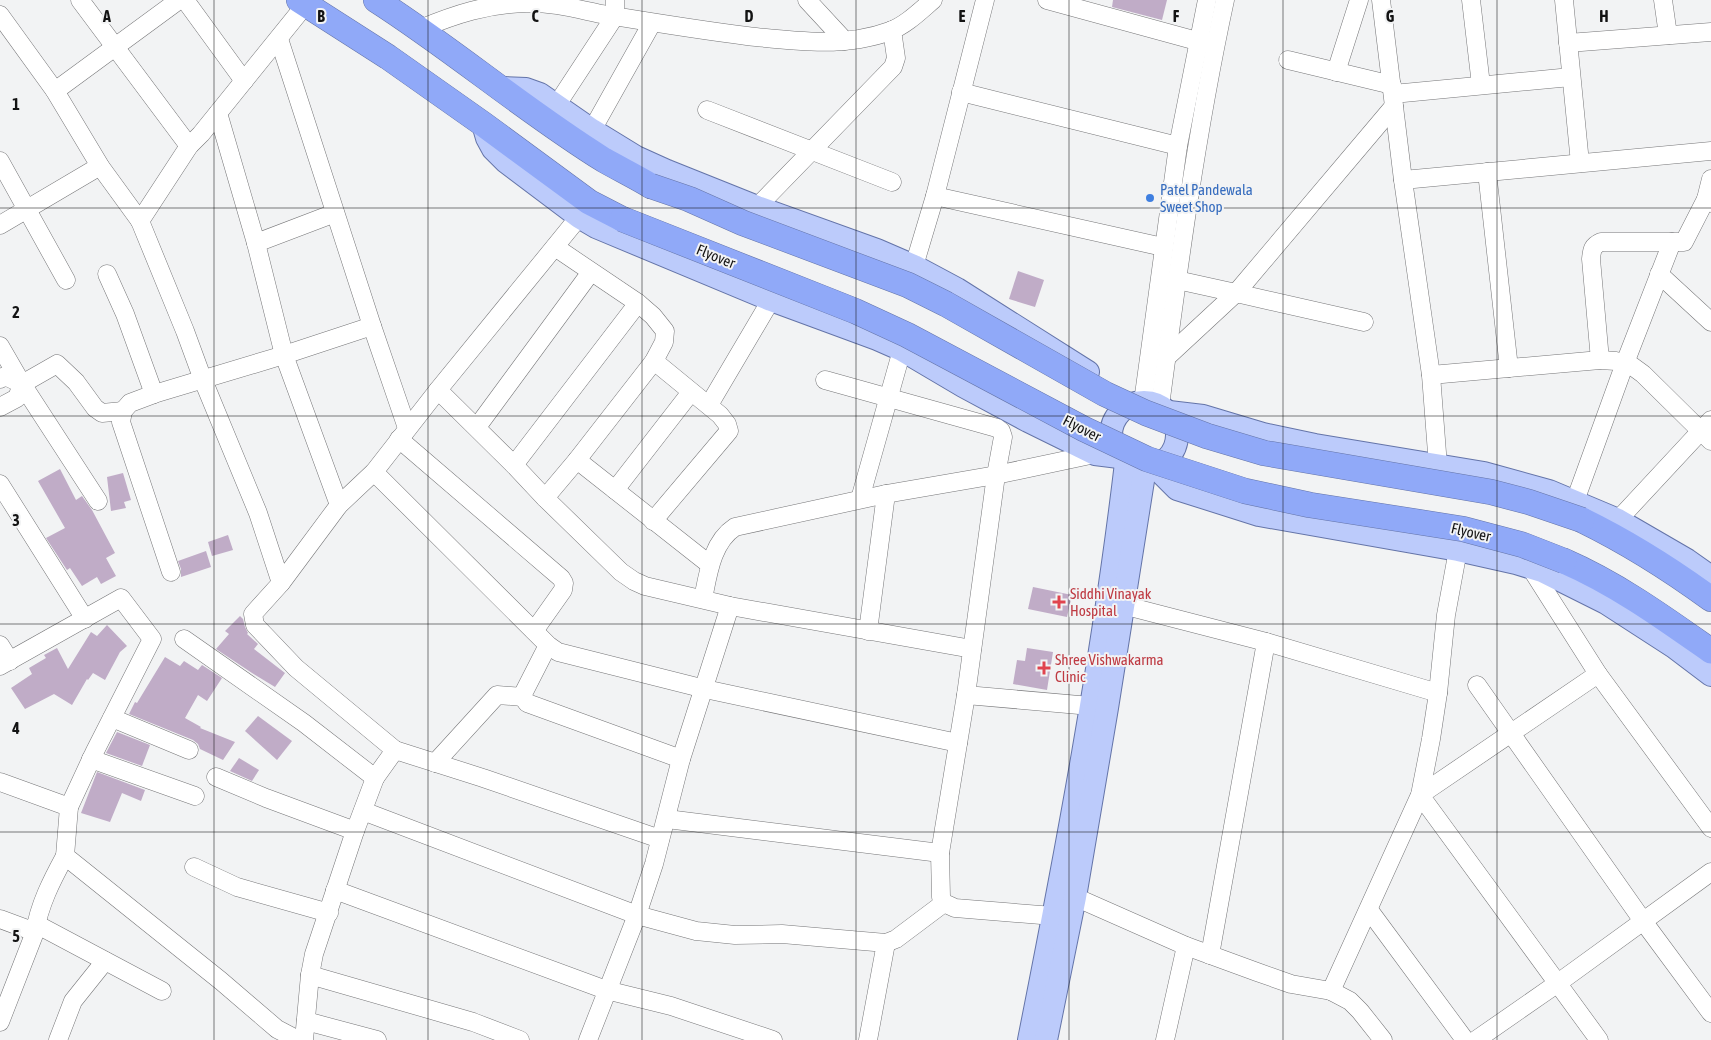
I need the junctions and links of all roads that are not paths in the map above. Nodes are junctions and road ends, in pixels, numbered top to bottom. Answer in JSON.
{"nodes":[{"id":1,"x":80,"y":0,"type":"edge"},
{"id":2,"x":179,"y":0,"type":"edge"},
{"id":3,"x":185,"y":0,"type":"edge"},
{"id":4,"x":376,"y":0,"type":"edge"},
{"id":5,"x":807,"y":0,"type":"edge"},
{"id":6,"x":933,"y":0,"type":"edge"},
{"id":7,"x":985,"y":0,"type":"edge"},
{"id":8,"x":1047,"y":0,"type":"edge"},
{"id":9,"x":1206,"y":0,"type":"edge"},
{"id":10,"x":1226,"y":0,"type":"edge"},
{"id":11,"x":1359,"y":0,"type":"edge"},
{"id":12,"x":1381,"y":0,"type":"edge"},
{"id":13,"x":1471,"y":0,"type":"edge"},
{"id":14,"x":1564,"y":0,"type":"edge"},
{"id":15,"x":1663,"y":0,"type":"edge"},
{"id":16,"x":528,"y":1,"type":"edge"},
{"id":17,"x":303,"y":2,"type":"edge"},
{"id":18,"x":615,"y":8,"type":"edge"},
{"id":19,"x":0,"y":15,"type":"edge"},
{"id":20,"x":652,"y":23,"type":"junction"},
{"id":21,"x":420,"y":29,"type":"junction"},
{"id":22,"x":892,"y":30,"type":"junction"},
{"id":23,"x":1711,"y":32,"type":"edge"},
{"id":24,"x":1668,"y":35,"type":"junction"},
{"id":25,"x":279,"y":39,"type":"junction"},
{"id":26,"x":845,"y":41,"type":"junction"},
{"id":27,"x":1198,"y":42,"type":"junction"},
{"id":28,"x":1568,"y":43,"type":"junction"},
{"id":29,"x":1215,"y":46,"type":"junction"},
{"id":30,"x":115,"y":48,"type":"junction"},
{"id":31,"x":1288,"y":60,"type":"dead end"},
{"id":32,"x":1336,"y":72,"type":"junction"},
{"id":33,"x":1570,"y":77,"type":"junction"},
{"id":34,"x":244,"y":81,"type":"junction"},
{"id":35,"x":1481,"y":85,"type":"junction"},
{"id":36,"x":501,"y":88,"type":"junction"},
{"id":37,"x":56,"y":91,"type":"junction"},
{"id":38,"x":961,"y":92,"type":"junction"},
{"id":39,"x":1393,"y":95,"type":"junction"},
{"id":40,"x":556,"y":106,"type":"junction"},
{"id":41,"x":707,"y":110,"type":"dead end"},
{"id":42,"x":218,"y":113,"type":"junction"},
{"id":43,"x":483,"y":124,"type":"junction"},
{"id":44,"x":592,"y":130,"type":"junction"},
{"id":45,"x":189,"y":146,"type":"junction"},
{"id":46,"x":1178,"y":146,"type":"junction"},
{"id":47,"x":812,"y":151,"type":"junction"},
{"id":48,"x":1711,"y":151,"type":"edge"},
{"id":49,"x":0,"y":161,"type":"edge"},
{"id":50,"x":1580,"y":163,"type":"junction"},
{"id":51,"x":100,"y":166,"type":"junction"},
{"id":52,"x":1487,"y":172,"type":"junction"},
{"id":53,"x":1711,"y":179,"type":"edge"},
{"id":54,"x":1403,"y":180,"type":"junction"},
{"id":55,"x":892,"y":182,"type":"dead end"},
{"id":56,"x":935,"y":196,"type":"junction"},
{"id":57,"x":1709,"y":201,"type":"edge"},
{"id":58,"x":757,"y":207,"type":"junction"},
{"id":59,"x":26,"y":210,"type":"junction"},
{"id":60,"x":336,"y":213,"type":"junction"},
{"id":61,"x":579,"y":217,"type":"junction"},
{"id":62,"x":140,"y":221,"type":"junction"},
{"id":63,"x":0,"y":225,"type":"edge"},
{"id":64,"x":1672,"y":242,"type":"junction"},
{"id":65,"x":256,"y":243,"type":"junction"},
{"id":66,"x":555,"y":247,"type":"junction"},
{"id":67,"x":1163,"y":247,"type":"junction"},
{"id":68,"x":914,"y":266,"type":"junction"},
{"id":69,"x":591,"y":272,"type":"junction"},
{"id":70,"x":107,"y":274,"type":"dead end"},
{"id":71,"x":1659,"y":274,"type":"junction"},
{"id":72,"x":66,"y":280,"type":"dead end"},
{"id":73,"x":1177,"y":280,"type":"junction"},
{"id":74,"x":1236,"y":293,"type":"junction"},
{"id":75,"x":771,"y":300,"type":"junction"},
{"id":76,"x":638,"y":303,"type":"junction"},
{"id":77,"x":1364,"y":322,"type":"dead end"},
{"id":78,"x":1711,"y":322,"type":"edge"},
{"id":79,"x":372,"y":326,"type":"junction"},
{"id":80,"x":0,"y":346,"type":"edge"},
{"id":81,"x":902,"y":350,"type":"junction"},
{"id":82,"x":284,"y":355,"type":"junction"},
{"id":83,"x":1166,"y":357,"type":"junction"},
{"id":84,"x":1600,"y":360,"type":"junction"},
{"id":85,"x":654,"y":361,"type":"junction"},
{"id":86,"x":1625,"y":362,"type":"junction"},
{"id":87,"x":1509,"y":368,"type":"junction"},
{"id":88,"x":1431,"y":375,"type":"junction"},
{"id":89,"x":0,"y":379,"type":"edge"},
{"id":90,"x":203,"y":380,"type":"junction"},
{"id":91,"x":825,"y":380,"type":"dead end"},
{"id":92,"x":22,"y":384,"type":"junction"},
{"id":93,"x":438,"y":390,"type":"junction"},
{"id":94,"x":691,"y":392,"type":"junction"},
{"id":95,"x":154,"y":394,"type":"junction"},
{"id":96,"x":890,"y":397,"type":"junction"},
{"id":97,"x":709,"y":405,"type":"junction"},
{"id":98,"x":1152,"y":405,"type":"junction"},
{"id":99,"x":0,"y":407,"type":"edge"},
{"id":100,"x":123,"y":411,"type":"junction"},
{"id":101,"x":478,"y":427,"type":"junction"},
{"id":102,"x":1708,"y":431,"type":"edge"},
{"id":103,"x":403,"y":434,"type":"junction"},
{"id":104,"x":1095,"y":454,"type":"junction"},
{"id":105,"x":577,"y":460,"type":"junction"},
{"id":106,"x":1136,"y":463,"type":"junction"},
{"id":107,"x":514,"y":465,"type":"junction"},
{"id":108,"x":1438,"y":466,"type":"junction"},
{"id":109,"x":374,"y":472,"type":"junction"},
{"id":110,"x":996,"y":475,"type":"junction"},
{"id":111,"x":0,"y":484,"type":"edge"},
{"id":112,"x":615,"y":490,"type":"junction"},
{"id":113,"x":886,"y":494,"type":"junction"},
{"id":114,"x":545,"y":498,"type":"junction"},
{"id":115,"x":860,"y":499,"type":"junction"},
{"id":116,"x":98,"y":501,"type":"dead end"},
{"id":117,"x":340,"y":505,"type":"junction"},
{"id":118,"x":1578,"y":510,"type":"junction"},
{"id":119,"x":1618,"y":520,"type":"junction"},
{"id":120,"x":653,"y":521,"type":"junction"},
{"id":121,"x":1458,"y":550,"type":"junction"},
{"id":122,"x":709,"y":564,"type":"junction"},
{"id":123,"x":1530,"y":567,"type":"junction"},
{"id":124,"x":171,"y":572,"type":"dead end"},
{"id":125,"x":1711,"y":577,"type":"edge"},
{"id":126,"x":281,"y":583,"type":"junction"},
{"id":127,"x":1711,"y":598,"type":"edge"},
{"id":128,"x":703,"y":599,"type":"junction"},
{"id":129,"x":1116,"y":604,"type":"junction"},
{"id":130,"x":730,"y":606,"type":"junction"},
{"id":131,"x":85,"y":618,"type":"junction"},
{"id":132,"x":534,"y":631,"type":"junction"},
{"id":133,"x":868,"y":631,"type":"junction"},
{"id":134,"x":184,"y":639,"type":"dead end"},
{"id":135,"x":1266,"y":642,"type":"junction"},
{"id":136,"x":0,"y":645,"type":"edge"},
{"id":137,"x":548,"y":645,"type":"junction"},
{"id":138,"x":972,"y":649,"type":"junction"},
{"id":139,"x":1711,"y":651,"type":"edge"},
{"id":140,"x":5,"y":664,"type":"edge"},
{"id":141,"x":1598,"y":674,"type":"junction"},
{"id":142,"x":1711,"y":675,"type":"edge"},
{"id":143,"x":1477,"y":685,"type":"dead end"},
{"id":144,"x":705,"y":688,"type":"junction"},
{"id":145,"x":1438,"y":693,"type":"junction"},
{"id":146,"x":966,"y":695,"type":"junction"},
{"id":147,"x":524,"y":697,"type":"junction"},
{"id":148,"x":1099,"y":707,"type":"junction"},
{"id":149,"x":112,"y":718,"type":"junction"},
{"id":150,"x":1512,"y":733,"type":"junction"},
{"id":151,"x":958,"y":743,"type":"junction"},
{"id":152,"x":189,"y":750,"type":"dead end"},
{"id":153,"x":395,"y":750,"type":"junction"},
{"id":154,"x":91,"y":759,"type":"junction"},
{"id":155,"x":681,"y":759,"type":"junction"},
{"id":156,"x":435,"y":763,"type":"junction"},
{"id":157,"x":216,"y":777,"type":"dead end"},
{"id":158,"x":375,"y":778,"type":"junction"},
{"id":159,"x":0,"y":782,"type":"edge"},
{"id":160,"x":1420,"y":795,"type":"junction"},
{"id":161,"x":195,"y":796,"type":"dead end"},
{"id":162,"x":69,"y":807,"type":"junction"},
{"id":163,"x":363,"y":811,"type":"junction"},
{"id":164,"x":667,"y":818,"type":"junction"},
{"id":165,"x":1711,"y":828,"type":"edge"},
{"id":166,"x":355,"y":830,"type":"junction"},
{"id":167,"x":660,"y":839,"type":"junction"},
{"id":168,"x":940,"y":853,"type":"junction"},
{"id":169,"x":65,"y":856,"type":"junction"},
{"id":170,"x":194,"y":867,"type":"dead end"},
{"id":171,"x":1711,"y":872,"type":"edge"},
{"id":172,"x":335,"y":890,"type":"junction"},
{"id":173,"x":944,"y":903,"type":"junction"},
{"id":174,"x":1067,"y":910,"type":"junction"},
{"id":175,"x":1369,"y":910,"type":"junction"},
{"id":176,"x":329,"y":912,"type":"junction"},
{"id":177,"x":637,"y":915,"type":"junction"},
{"id":178,"x":0,"y":919,"type":"edge"},
{"id":179,"x":1643,"y":921,"type":"junction"},
{"id":180,"x":36,"y":928,"type":"junction"},
{"id":181,"x":886,"y":943,"type":"junction"},
{"id":182,"x":1186,"y":946,"type":"junction"},
{"id":183,"x":1210,"y":955,"type":"junction"},
{"id":184,"x":105,"y":961,"type":"junction"},
{"id":185,"x":310,"y":975,"type":"junction"},
{"id":186,"x":1558,"y":984,"type":"junction"},
{"id":187,"x":606,"y":990,"type":"junction"},
{"id":188,"x":162,"y":991,"type":"dead end"},
{"id":189,"x":1331,"y":991,"type":"junction"},
{"id":190,"x":1711,"y":1014,"type":"edge"},
{"id":191,"x":306,"y":1021,"type":"junction"},
{"id":192,"x":0,"y":1022,"type":"edge"},
{"id":193,"x":58,"y":1040,"type":"edge"},
{"id":194,"x":298,"y":1040,"type":"edge"},
{"id":195,"x":304,"y":1040,"type":"edge"},
{"id":196,"x":377,"y":1040,"type":"edge"},
{"id":197,"x":520,"y":1040,"type":"edge"},
{"id":198,"x":588,"y":1040,"type":"edge"},
{"id":199,"x":773,"y":1040,"type":"edge"},
{"id":200,"x":868,"y":1040,"type":"edge"},
{"id":201,"x":1029,"y":1040,"type":"edge"},
{"id":202,"x":1046,"y":1040,"type":"edge"},
{"id":203,"x":1165,"y":1040,"type":"edge"},
{"id":204,"x":1383,"y":1040,"type":"edge"},
{"id":205,"x":1465,"y":1040,"type":"edge"},
{"id":206,"x":1476,"y":1040,"type":"edge"},
{"id":207,"x":1600,"y":1040,"type":"edge"}],
"edges":[{"from":1,"to":30,"type":"street"},
{"from":2,"to":30,"type":"street"},
{"from":3,"to":34,"type":"street"},
{"from":4,"to":21,"type":"highway"},
{"from":5,"to":26,"type":"street"},
{"from":6,"to":22,"type":"street"},
{"from":7,"to":38,"type":"street"},
{"from":8,"to":27,"type":"street"},
{"from":9,"to":27,"type":"street"},
{"from":10,"to":29,"type":"street"},
{"from":11,"to":32,"type":"street"},
{"from":12,"to":39,"type":"street"},
{"from":13,"to":35,"type":"street"},
{"from":14,"to":28,"type":"street"},
{"from":15,"to":24,"type":"street"},
{"from":16,"to":18,"type":"street"},
{"from":16,"to":21,"type":"street"},
{"from":17,"to":25,"type":"street"},
{"from":17,"to":43,"type":"highway","name":"Flyover"},
{"from":18,"to":20,"type":"street"},
{"from":18,"to":40,"type":"street"},
{"from":19,"to":37,"type":"street"},
{"from":20,"to":26,"type":"street"},
{"from":20,"to":44,"type":"street"},
{"from":21,"to":36,"type":"highway"},
{"from":22,"to":26,"type":"street"},
{"from":22,"to":47,"type":"street"},
{"from":23,"to":24,"type":"street"},
{"from":24,"to":28,"type":"street"},
{"from":25,"to":34,"type":"street"},
{"from":25,"to":60,"type":"street"},
{"from":27,"to":29,"type":"street"},
{"from":27,"to":46,"type":"street"},
{"from":28,"to":33,"type":"street"},
{"from":29,"to":73,"type":"street"},
{"from":30,"to":37,"type":"street"},
{"from":30,"to":45,"type":"street"},
{"from":31,"to":32,"type":"street"},
{"from":32,"to":39,"type":"street"},
{"from":33,"to":35,"type":"street"},
{"from":33,"to":50,"type":"street"},
{"from":34,"to":42,"type":"street"},
{"from":35,"to":39,"type":"street"},
{"from":36,"to":40,"type":"main road"},
{"from":36,"to":118,"type":"highway","bridge":true},
{"from":37,"to":51,"type":"street"},
{"from":38,"to":46,"type":"street"},
{"from":38,"to":56,"type":"street"},
{"from":39,"to":54,"type":"street"},
{"from":39,"to":74,"type":"street"},
{"from":40,"to":44,"type":"main road"},
{"from":41,"to":47,"type":"street"},
{"from":42,"to":45,"type":"street"},
{"from":42,"to":65,"type":"street"},
{"from":43,"to":61,"type":"main road"},
{"from":43,"to":139,"type":"highway","name":"Flyover","bridge":true},
{"from":44,"to":58,"type":"main road"},
{"from":45,"to":62,"type":"street"},
{"from":46,"to":67,"type":"street"},
{"from":47,"to":55,"type":"street"},
{"from":47,"to":58,"type":"street"},
{"from":48,"to":50,"type":"street"},
{"from":49,"to":59,"type":"street"},
{"from":50,"to":52,"type":"street"},
{"from":51,"to":59,"type":"street"},
{"from":51,"to":62,"type":"street"},
{"from":52,"to":54,"type":"street"},
{"from":52,"to":87,"type":"street"},
{"from":53,"to":57,"type":"street"},
{"from":54,"to":88,"type":"street"},
{"from":56,"to":67,"type":"street"},
{"from":56,"to":68,"type":"street"},
{"from":57,"to":64,"type":"street"},
{"from":58,"to":68,"type":"main road"},
{"from":59,"to":63,"type":"street"},
{"from":59,"to":72,"type":"street"},
{"from":60,"to":65,"type":"street"},
{"from":60,"to":79,"type":"street"},
{"from":61,"to":66,"type":"street"},
{"from":61,"to":75,"type":"main road"},
{"from":62,"to":90,"type":"street"},
{"from":64,"to":71,"type":"street"},
{"from":64,"to":84,"type":"street"},
{"from":65,"to":82,"type":"street"},
{"from":66,"to":69,"type":"street"},
{"from":66,"to":93,"type":"street"},
{"from":67,"to":98,"type":"street"},
{"from":68,"to":98,"type":"main road"},
{"from":69,"to":76,"type":"street"},
{"from":69,"to":101,"type":"street"},
{"from":70,"to":95,"type":"street"},
{"from":71,"to":78,"type":"street"},
{"from":71,"to":86,"type":"street"},
{"from":73,"to":74,"type":"street"},
{"from":73,"to":83,"type":"street"},
{"from":74,"to":77,"type":"street"},
{"from":74,"to":83,"type":"street"},
{"from":75,"to":81,"type":"main road"},
{"from":75,"to":97,"type":"street"},
{"from":76,"to":85,"type":"street"},
{"from":76,"to":107,"type":"street"},
{"from":79,"to":82,"type":"street"},
{"from":79,"to":103,"type":"street"},
{"from":80,"to":92,"type":"street"},
{"from":81,"to":96,"type":"street"},
{"from":81,"to":104,"type":"main road"},
{"from":82,"to":90,"type":"street"},
{"from":82,"to":117,"type":"street"},
{"from":83,"to":98,"type":"street"},
{"from":84,"to":86,"type":"street"},
{"from":84,"to":87,"type":"street"},
{"from":85,"to":94,"type":"street"},
{"from":85,"to":105,"type":"street"},
{"from":86,"to":102,"type":"street"},
{"from":86,"to":118,"type":"street"},
{"from":87,"to":88,"type":"street"},
{"from":88,"to":108,"type":"street"},
{"from":89,"to":92,"type":"street"},
{"from":90,"to":95,"type":"street"},
{"from":90,"to":126,"type":"street"},
{"from":91,"to":96,"type":"street"},
{"from":92,"to":99,"type":"street"},
{"from":92,"to":100,"type":"street"},
{"from":92,"to":116,"type":"street"},
{"from":93,"to":101,"type":"street"},
{"from":93,"to":103,"type":"street"},
{"from":94,"to":97,"type":"street"},
{"from":94,"to":112,"type":"street"},
{"from":95,"to":100,"type":"street"},
{"from":96,"to":110,"type":"street"},
{"from":96,"to":115,"type":"street"},
{"from":97,"to":120,"type":"street"},
{"from":98,"to":106,"type":"main road"},
{"from":98,"to":106,"type":"main road"},
{"from":98,"to":108,"type":"main road"},
{"from":100,"to":124,"type":"street"},
{"from":101,"to":107,"type":"street"},
{"from":102,"to":119,"type":"street"},
{"from":103,"to":109,"type":"street"},
{"from":103,"to":132,"type":"street"},
{"from":104,"to":106,"type":"main road"},
{"from":104,"to":110,"type":"street"},
{"from":105,"to":112,"type":"street"},
{"from":105,"to":114,"type":"street"},
{"from":106,"to":121,"type":"main road"},
{"from":106,"to":129,"type":"main road"},
{"from":107,"to":114,"type":"street"},
{"from":108,"to":118,"type":"main road"},
{"from":109,"to":117,"type":"street"},
{"from":109,"to":132,"type":"street"},
{"from":110,"to":113,"type":"street"},
{"from":110,"to":138,"type":"street"},
{"from":111,"to":131,"type":"street"},
{"from":112,"to":120,"type":"street"},
{"from":113,"to":115,"type":"street"},
{"from":113,"to":133,"type":"street"},
{"from":114,"to":128,"type":"street"},
{"from":115,"to":122,"type":"street"},
{"from":117,"to":126,"type":"street"},
{"from":118,"to":119,"type":"main road"},
{"from":118,"to":127,"type":"highway"},
{"from":119,"to":125,"type":"main road"},
{"from":120,"to":122,"type":"street"},
{"from":121,"to":123,"type":"main road"},
{"from":121,"to":145,"type":"street"},
{"from":122,"to":128,"type":"street"},
{"from":123,"to":141,"type":"street"},
{"from":123,"to":142,"type":"main road"},
{"from":126,"to":153,"type":"street"},
{"from":128,"to":130,"type":"street"},
{"from":129,"to":135,"type":"street"},
{"from":129,"to":148,"type":"main road"},
{"from":130,"to":133,"type":"street"},
{"from":130,"to":144,"type":"street"},
{"from":131,"to":140,"type":"street"},
{"from":131,"to":149,"type":"street"},
{"from":132,"to":137,"type":"street"},
{"from":133,"to":138,"type":"street"},
{"from":134,"to":158,"type":"street"},
{"from":135,"to":145,"type":"street"},
{"from":135,"to":183,"type":"street"},
{"from":136,"to":140,"type":"street"},
{"from":137,"to":144,"type":"street"},
{"from":137,"to":147,"type":"street"},
{"from":138,"to":146,"type":"street"},
{"from":141,"to":150,"type":"street"},
{"from":141,"to":165,"type":"street"},
{"from":143,"to":150,"type":"street"},
{"from":144,"to":151,"type":"street"},
{"from":144,"to":155,"type":"street"},
{"from":145,"to":160,"type":"street"},
{"from":146,"to":148,"type":"street"},
{"from":146,"to":151,"type":"street"},
{"from":147,"to":155,"type":"street"},
{"from":147,"to":156,"type":"street"},
{"from":148,"to":174,"type":"main road"},
{"from":149,"to":152,"type":"street"},
{"from":149,"to":154,"type":"street"},
{"from":150,"to":160,"type":"street"},
{"from":150,"to":179,"type":"street"},
{"from":151,"to":168,"type":"street"},
{"from":153,"to":156,"type":"street"},
{"from":153,"to":158,"type":"street"},
{"from":154,"to":161,"type":"street"},
{"from":154,"to":162,"type":"street"},
{"from":155,"to":164,"type":"street"},
{"from":156,"to":167,"type":"street"},
{"from":157,"to":166,"type":"street"},
{"from":158,"to":163,"type":"street"},
{"from":159,"to":162,"type":"street"},
{"from":160,"to":175,"type":"street"},
{"from":160,"to":186,"type":"street"},
{"from":162,"to":169,"type":"street"},
{"from":163,"to":166,"type":"street"},
{"from":163,"to":177,"type":"street"},
{"from":164,"to":167,"type":"street"},
{"from":164,"to":168,"type":"street"},
{"from":166,"to":172,"type":"street"},
{"from":167,"to":177,"type":"street"},
{"from":168,"to":173,"type":"street"},
{"from":169,"to":180,"type":"street"},
{"from":169,"to":194,"type":"street"},
{"from":170,"to":176,"type":"street"},
{"from":171,"to":179,"type":"street"},
{"from":172,"to":176,"type":"street"},
{"from":172,"to":187,"type":"street"},
{"from":173,"to":174,"type":"street"},
{"from":173,"to":181,"type":"street"},
{"from":174,"to":182,"type":"street"},
{"from":174,"to":201,"type":"main road"},
{"from":174,"to":202,"type":"main road"},
{"from":175,"to":189,"type":"street"},
{"from":175,"to":205,"type":"street"},
{"from":176,"to":185,"type":"street"},
{"from":177,"to":181,"type":"street"},
{"from":177,"to":187,"type":"street"},
{"from":178,"to":180,"type":"street"},
{"from":179,"to":186,"type":"street"},
{"from":179,"to":190,"type":"street"},
{"from":180,"to":184,"type":"street"},
{"from":180,"to":192,"type":"street"},
{"from":181,"to":200,"type":"street"},
{"from":182,"to":183,"type":"street"},
{"from":182,"to":203,"type":"street"},
{"from":183,"to":189,"type":"street"},
{"from":184,"to":188,"type":"street"},
{"from":184,"to":193,"type":"street"},
{"from":185,"to":191,"type":"street"},
{"from":185,"to":197,"type":"street"},
{"from":186,"to":206,"type":"street"},
{"from":186,"to":207,"type":"street"},
{"from":187,"to":198,"type":"street"},
{"from":187,"to":199,"type":"street"},
{"from":189,"to":204,"type":"street"},
{"from":191,"to":195,"type":"street"},
{"from":191,"to":196,"type":"street"}]}
